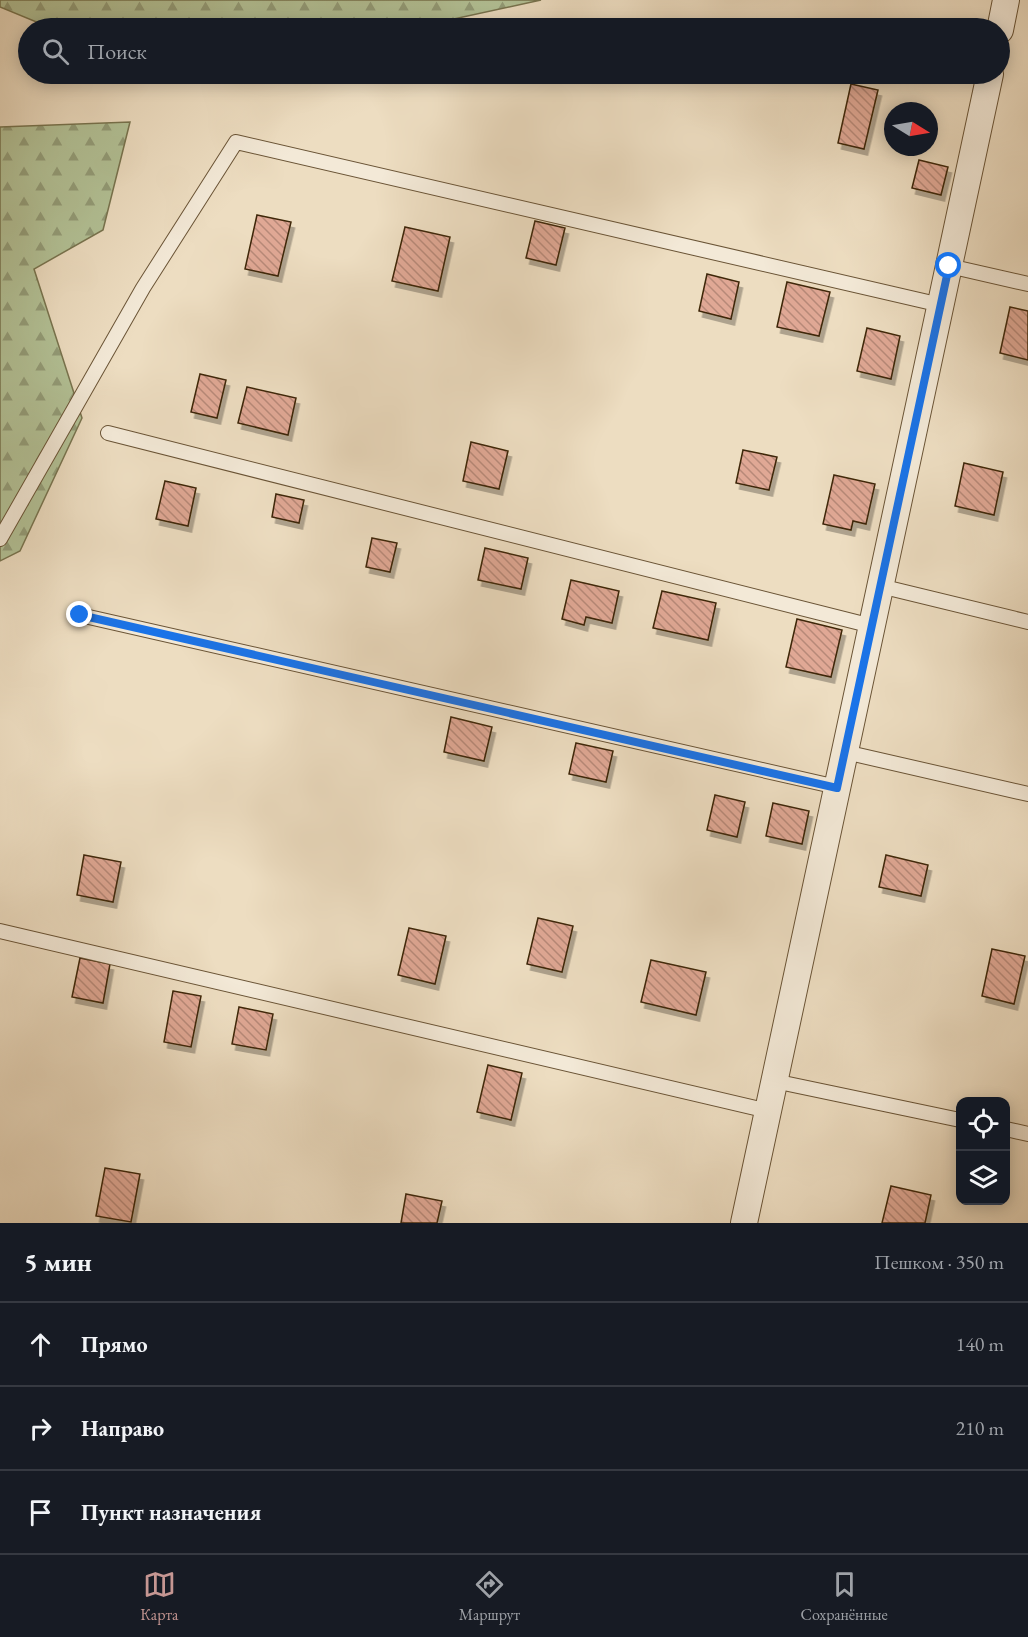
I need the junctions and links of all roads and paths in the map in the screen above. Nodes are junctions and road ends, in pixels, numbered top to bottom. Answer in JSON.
{"nodes":[{"id":1,"x":1006,"y":0,"type":"edge"},
{"id":2,"x":1002,"y":18,"type":"edge"},
{"id":3,"x":988,"y":84,"type":"edge"},
{"id":4,"x":949,"y":266,"type":"junction"},
{"id":5,"x":1028,"y":284,"type":"edge"},
{"id":6,"x":941,"y":305,"type":"junction"},
{"id":7,"x":108,"y":433,"type":"dead end"},
{"id":8,"x":0,"y":539,"type":"edge"},
{"id":9,"x":880,"y":586,"type":"junction"},
{"id":10,"x":80,"y":615,"type":"dead end"},
{"id":11,"x":1028,"y":622,"type":"edge"},
{"id":12,"x":872,"y":626,"type":"junction"},
{"id":13,"x":845,"y":753,"type":"junction"},
{"id":14,"x":837,"y":788,"type":"junction"},
{"id":15,"x":1028,"y":794,"type":"edge"},
{"id":16,"x":0,"y":931,"type":"edge"},
{"id":17,"x":774,"y":1081,"type":"junction"},
{"id":18,"x":768,"y":1111,"type":"junction"},
{"id":19,"x":956,"y":1119,"type":"edge"},
{"id":20,"x":1010,"y":1130,"type":"edge"},
{"id":21,"x":1028,"y":1134,"type":"edge"},
{"id":22,"x":744,"y":1223,"type":"edge"}],
"edges":[{"from":1,"to":2,"type":"street"},
{"from":3,"to":4,"type":"street"},
{"from":4,"to":5,"type":"lane"},
{"from":4,"to":6,"type":"street"},
{"from":6,"to":8,"type":"lane"},
{"from":6,"to":9,"type":"street"},
{"from":7,"to":12,"type":"lane"},
{"from":9,"to":11,"type":"lane"},
{"from":9,"to":12,"type":"street"},
{"from":10,"to":14,"type":"lane"},
{"from":12,"to":13,"type":"street"},
{"from":13,"to":14,"type":"street"},
{"from":13,"to":15,"type":"lane"},
{"from":14,"to":17,"type":"street"},
{"from":16,"to":18,"type":"lane"},
{"from":17,"to":18,"type":"street"},
{"from":17,"to":19,"type":"lane"},
{"from":18,"to":22,"type":"street"},
{"from":20,"to":21,"type":"lane"}]}
